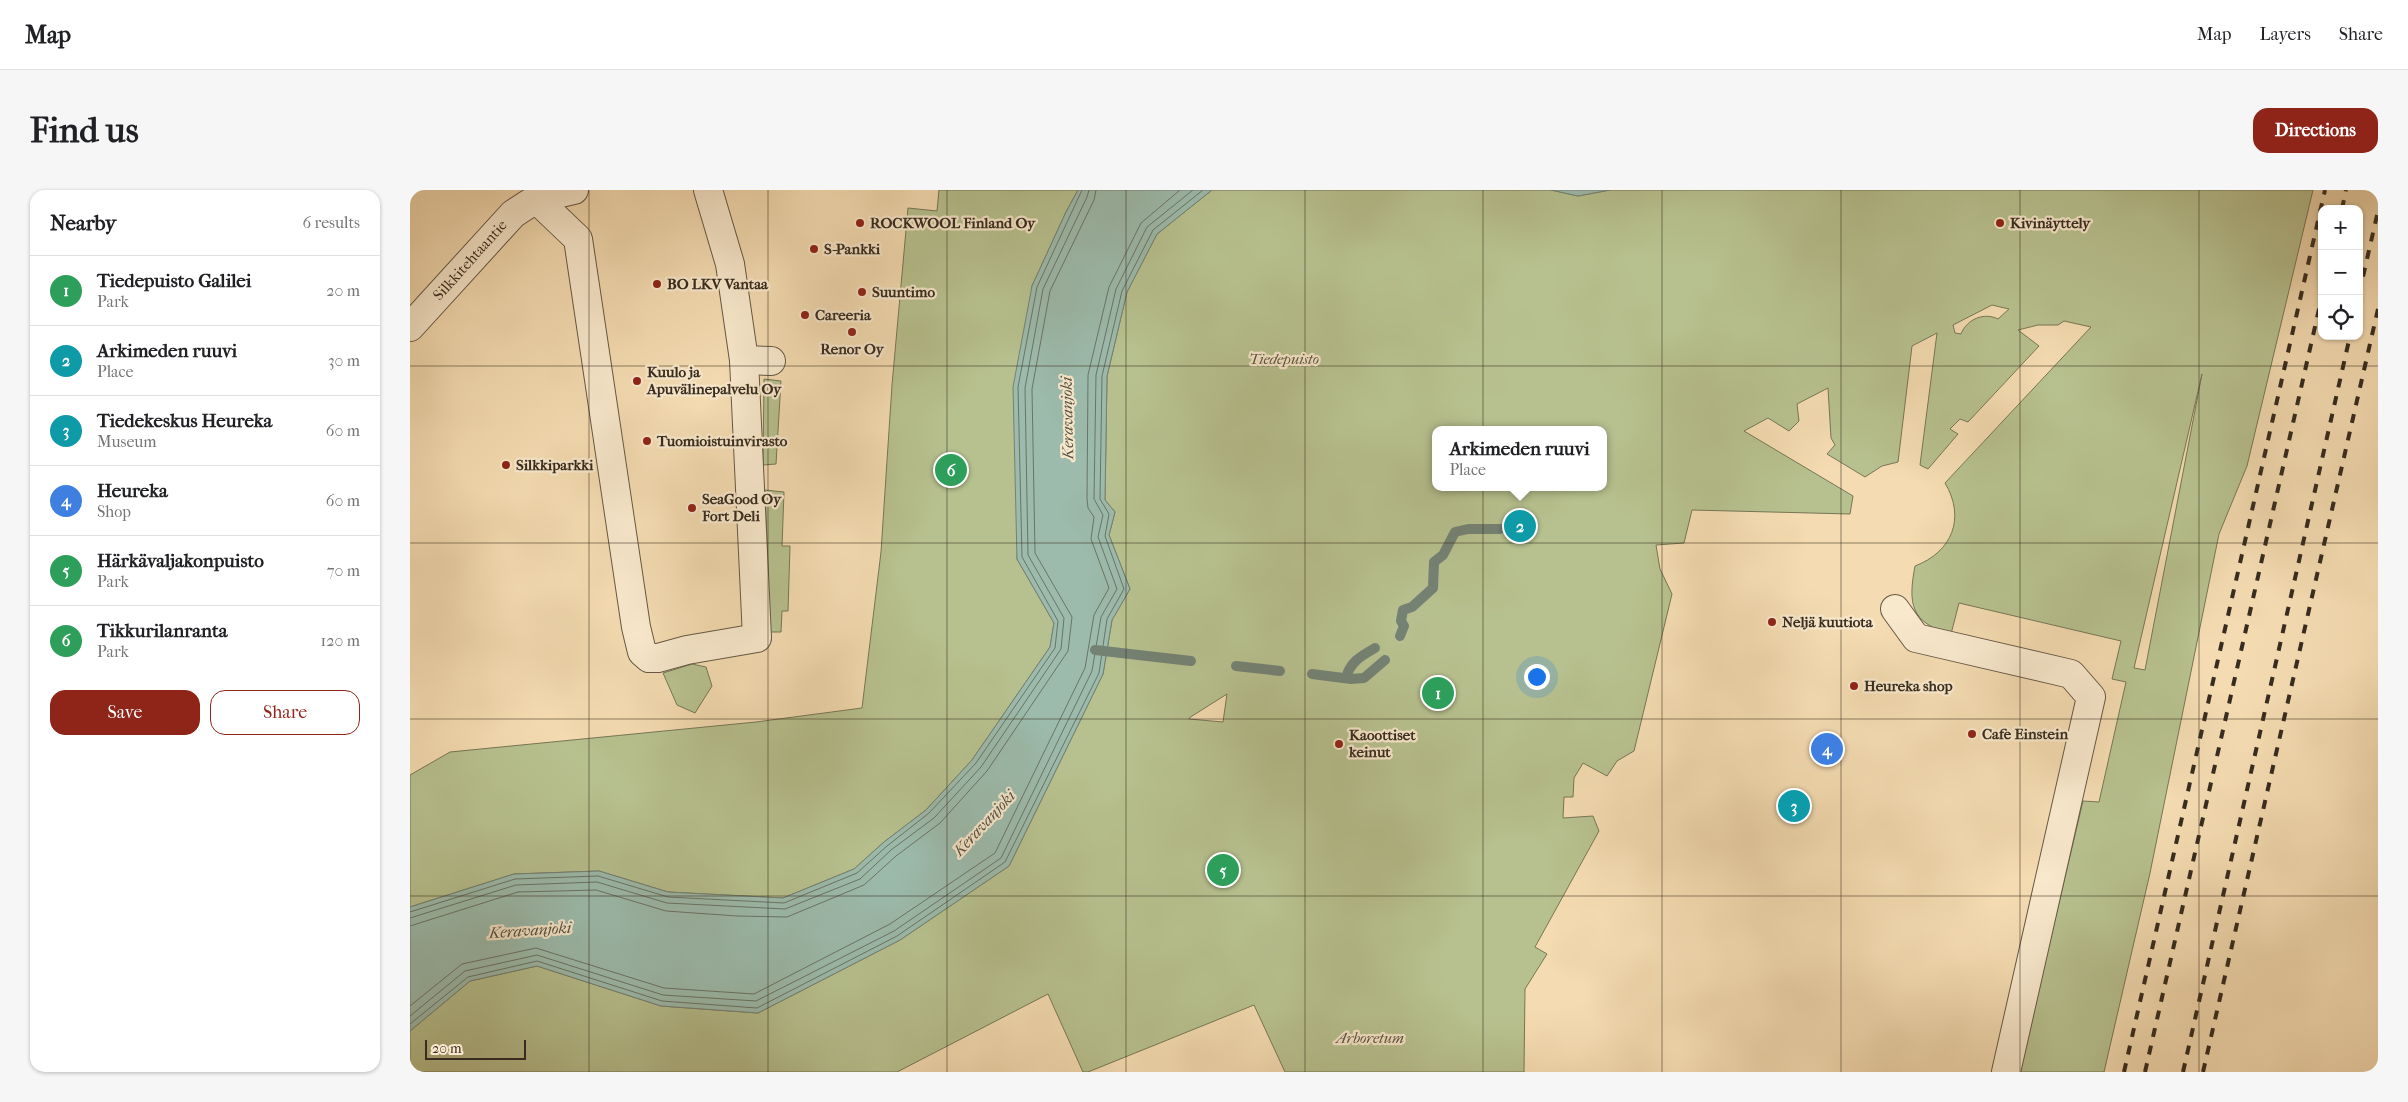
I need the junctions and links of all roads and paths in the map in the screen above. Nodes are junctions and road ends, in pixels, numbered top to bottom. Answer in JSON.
{"nodes":[{"id":1,"x":574,"y":190,"type":"edge"},
{"id":2,"x":708,"y":190,"type":"edge"},
{"id":3,"x":536,"y":199,"type":"junction"},
{"id":4,"x":410,"y":327,"type":"edge"},
{"id":5,"x":1895,"y":609,"type":"dead end"},
{"id":6,"x":2006,"y":1072,"type":"edge"}],
"edges":[{"from":1,"to":3,"type":"street","name":"Silkkitehtaantie"},
{"from":2,"to":3,"type":"street"},
{"from":3,"to":4,"type":"street","name":"Silkkitehtaantie"},
{"from":5,"to":6,"type":"street"}]}
